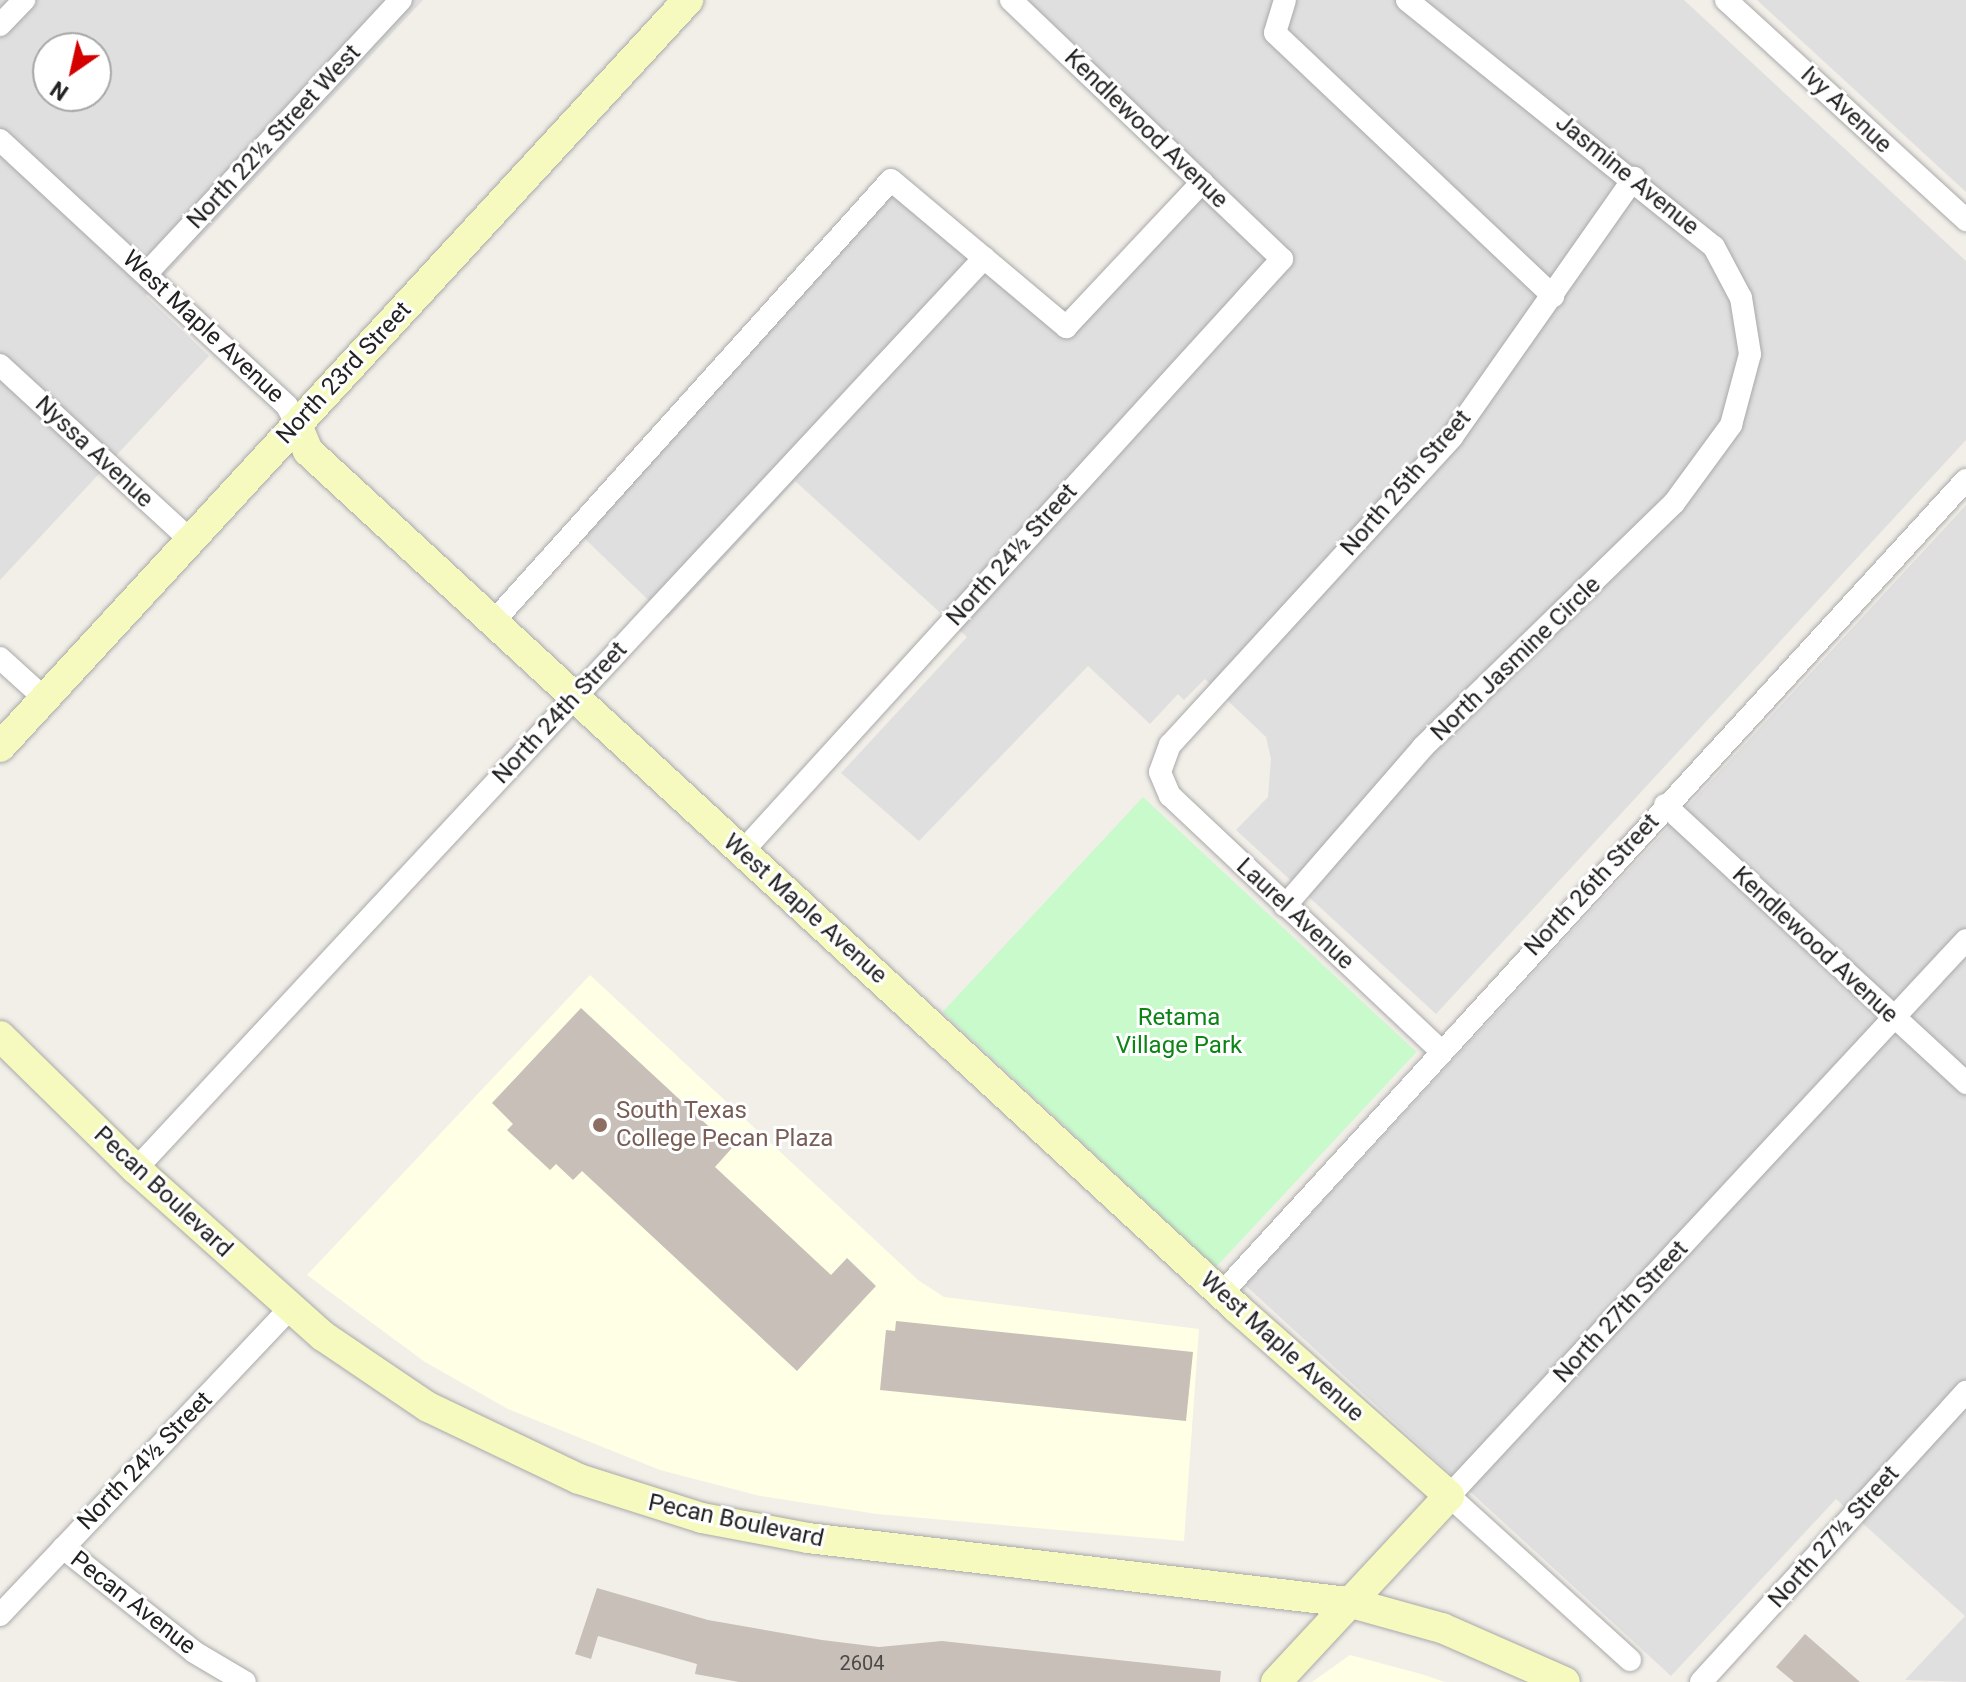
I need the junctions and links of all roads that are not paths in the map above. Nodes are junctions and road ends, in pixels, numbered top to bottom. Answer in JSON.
{"nodes":[{"id":1,"x":24,"y":0,"type":"edge"},
{"id":2,"x":401,"y":0,"type":"edge"},
{"id":3,"x":688,"y":0,"type":"edge"},
{"id":4,"x":1011,"y":0,"type":"edge"},
{"id":5,"x":1285,"y":0,"type":"edge"},
{"id":6,"x":1407,"y":0,"type":"edge"},
{"id":7,"x":1726,"y":0,"type":"edge"},
{"id":8,"x":0,"y":25,"type":"edge"},
{"id":9,"x":0,"y":140,"type":"edge"},
{"id":10,"x":1634,"y":178,"type":"junction"},
{"id":11,"x":1202,"y":182,"type":"junction"},
{"id":12,"x":1966,"y":220,"type":"edge"},
{"id":13,"x":984,"y":258,"type":"junction"},
{"id":14,"x":1282,"y":259,"type":"joint"},
{"id":15,"x":147,"y":273,"type":"junction"},
{"id":16,"x":1553,"y":296,"type":"junction"},
{"id":17,"x":0,"y":365,"type":"edge"},
{"id":18,"x":1738,"y":406,"type":"joint"},
{"id":19,"x":297,"y":425,"type":"junction"},
{"id":20,"x":1966,"y":480,"type":"edge"},
{"id":21,"x":188,"y":538,"type":"junction"},
{"id":22,"x":494,"y":621,"type":"junction"},
{"id":23,"x":0,"y":658,"type":"edge"},
{"id":24,"x":576,"y":695,"type":"junction"},
{"id":25,"x":43,"y":697,"type":"junction"},
{"id":26,"x":0,"y":747,"type":"edge"},
{"id":27,"x":1160,"y":772,"type":"joint"},
{"id":28,"x":1665,"y":805,"type":"junction"},
{"id":29,"x":742,"y":852,"type":"junction"},
{"id":30,"x":1285,"y":906,"type":"junction"},
{"id":31,"x":1966,"y":940,"type":"edge"},
{"id":32,"x":1895,"y":1018,"type":"junction"},
{"id":33,"x":0,"y":1036,"type":"edge"},
{"id":34,"x":1440,"y":1050,"type":"junction"},
{"id":35,"x":1966,"y":1083,"type":"edge"},
{"id":36,"x":136,"y":1169,"type":"junction"},
{"id":37,"x":1222,"y":1293,"type":"junction"},
{"id":38,"x":290,"y":1308,"type":"junction"},
{"id":39,"x":1966,"y":1392,"type":"edge"},
{"id":40,"x":1449,"y":1496,"type":"junction"},
{"id":41,"x":63,"y":1548,"type":"junction"},
{"id":42,"x":1348,"y":1602,"type":"junction"},
{"id":43,"x":0,"y":1615,"type":"edge"},
{"id":44,"x":1630,"y":1660,"type":"dead end"},
{"id":45,"x":245,"y":1682,"type":"edge"},
{"id":46,"x":1276,"y":1682,"type":"edge"},
{"id":47,"x":1565,"y":1682,"type":"edge"},
{"id":48,"x":1701,"y":1682,"type":"edge"}],
"edges":[{"from":1,"to":8,"type":"street"},
{"from":2,"to":15,"type":"street","name":"North 22½ Street West"},
{"from":3,"to":19,"type":"main road","name":"North 23rd Street"},
{"from":4,"to":11,"type":"street","name":"Kendlewood Avenue"},
{"from":5,"to":16,"type":"street"},
{"from":6,"to":10,"type":"street","name":"Jasmine Avenue"},
{"from":7,"to":12,"type":"street","name":"Ivy Avenue"},
{"from":9,"to":15,"type":"street","name":"West Maple Avenue"},
{"from":10,"to":16,"type":"street","name":"North 25th Street"},
{"from":10,"to":18,"type":"street","name":"Jasmine Avenue"},
{"from":11,"to":13,"type":"street"},
{"from":11,"to":14,"type":"street","name":"Kendlewood Avenue"},
{"from":13,"to":22,"type":"street"},
{"from":13,"to":24,"type":"street","name":"North 24th Street"},
{"from":14,"to":29,"type":"street","name":"North 24½ Street"},
{"from":15,"to":19,"type":"street","name":"West Maple Avenue"},
{"from":16,"to":27,"type":"street","name":"North 25th Street"},
{"from":17,"to":21,"type":"street","name":"Nyssa Avenue"},
{"from":18,"to":30,"type":"street","name":"North Jasmine Circle"},
{"from":19,"to":21,"type":"main road","name":"North 23rd Street"},
{"from":19,"to":22,"type":"main road","name":"West Maple Avenue"},
{"from":20,"to":28,"type":"street","name":"North 26th Street"},
{"from":21,"to":25,"type":"main road","name":"North 23rd Street"},
{"from":22,"to":24,"type":"main road","name":"West Maple Avenue"},
{"from":23,"to":25,"type":"street"},
{"from":24,"to":29,"type":"main road","name":"West Maple Avenue"},
{"from":24,"to":36,"type":"street","name":"North 24th Street"},
{"from":25,"to":26,"type":"main road","name":"North 23rd Street"},
{"from":27,"to":30,"type":"street","name":"Laurel Avenue"},
{"from":28,"to":32,"type":"street","name":"Kendlewood Avenue"},
{"from":28,"to":34,"type":"street","name":"North 26th Street"},
{"from":29,"to":37,"type":"main road","name":"West Maple Avenue"},
{"from":30,"to":34,"type":"street","name":"Laurel Avenue"},
{"from":31,"to":32,"type":"street","name":"North 27th Street"},
{"from":32,"to":35,"type":"street","name":"Kendlewood Avenue"},
{"from":32,"to":40,"type":"street","name":"North 27th Street"},
{"from":33,"to":36,"type":"main road","name":"Pecan Boulevard"},
{"from":34,"to":37,"type":"street","name":"North 26th Street"},
{"from":36,"to":38,"type":"main road","name":"Pecan Boulevard"},
{"from":37,"to":40,"type":"main road","name":"West Maple Avenue"},
{"from":38,"to":41,"type":"street","name":"North 24½ Street"},
{"from":38,"to":42,"type":"main road","name":"Pecan Boulevard"},
{"from":39,"to":48,"type":"street","name":"North 27½ Street"},
{"from":40,"to":42,"type":"main road","name":"North 27th Street"},
{"from":40,"to":44,"type":"street","name":"West Maple Avenue"},
{"from":41,"to":43,"type":"street","name":"North 24½ Street"},
{"from":41,"to":45,"type":"street","name":"Pecan Avenue"},
{"from":42,"to":46,"type":"main road","name":"North 27th Street"},
{"from":42,"to":47,"type":"main road","name":"Pecan Boulevard"}]}
